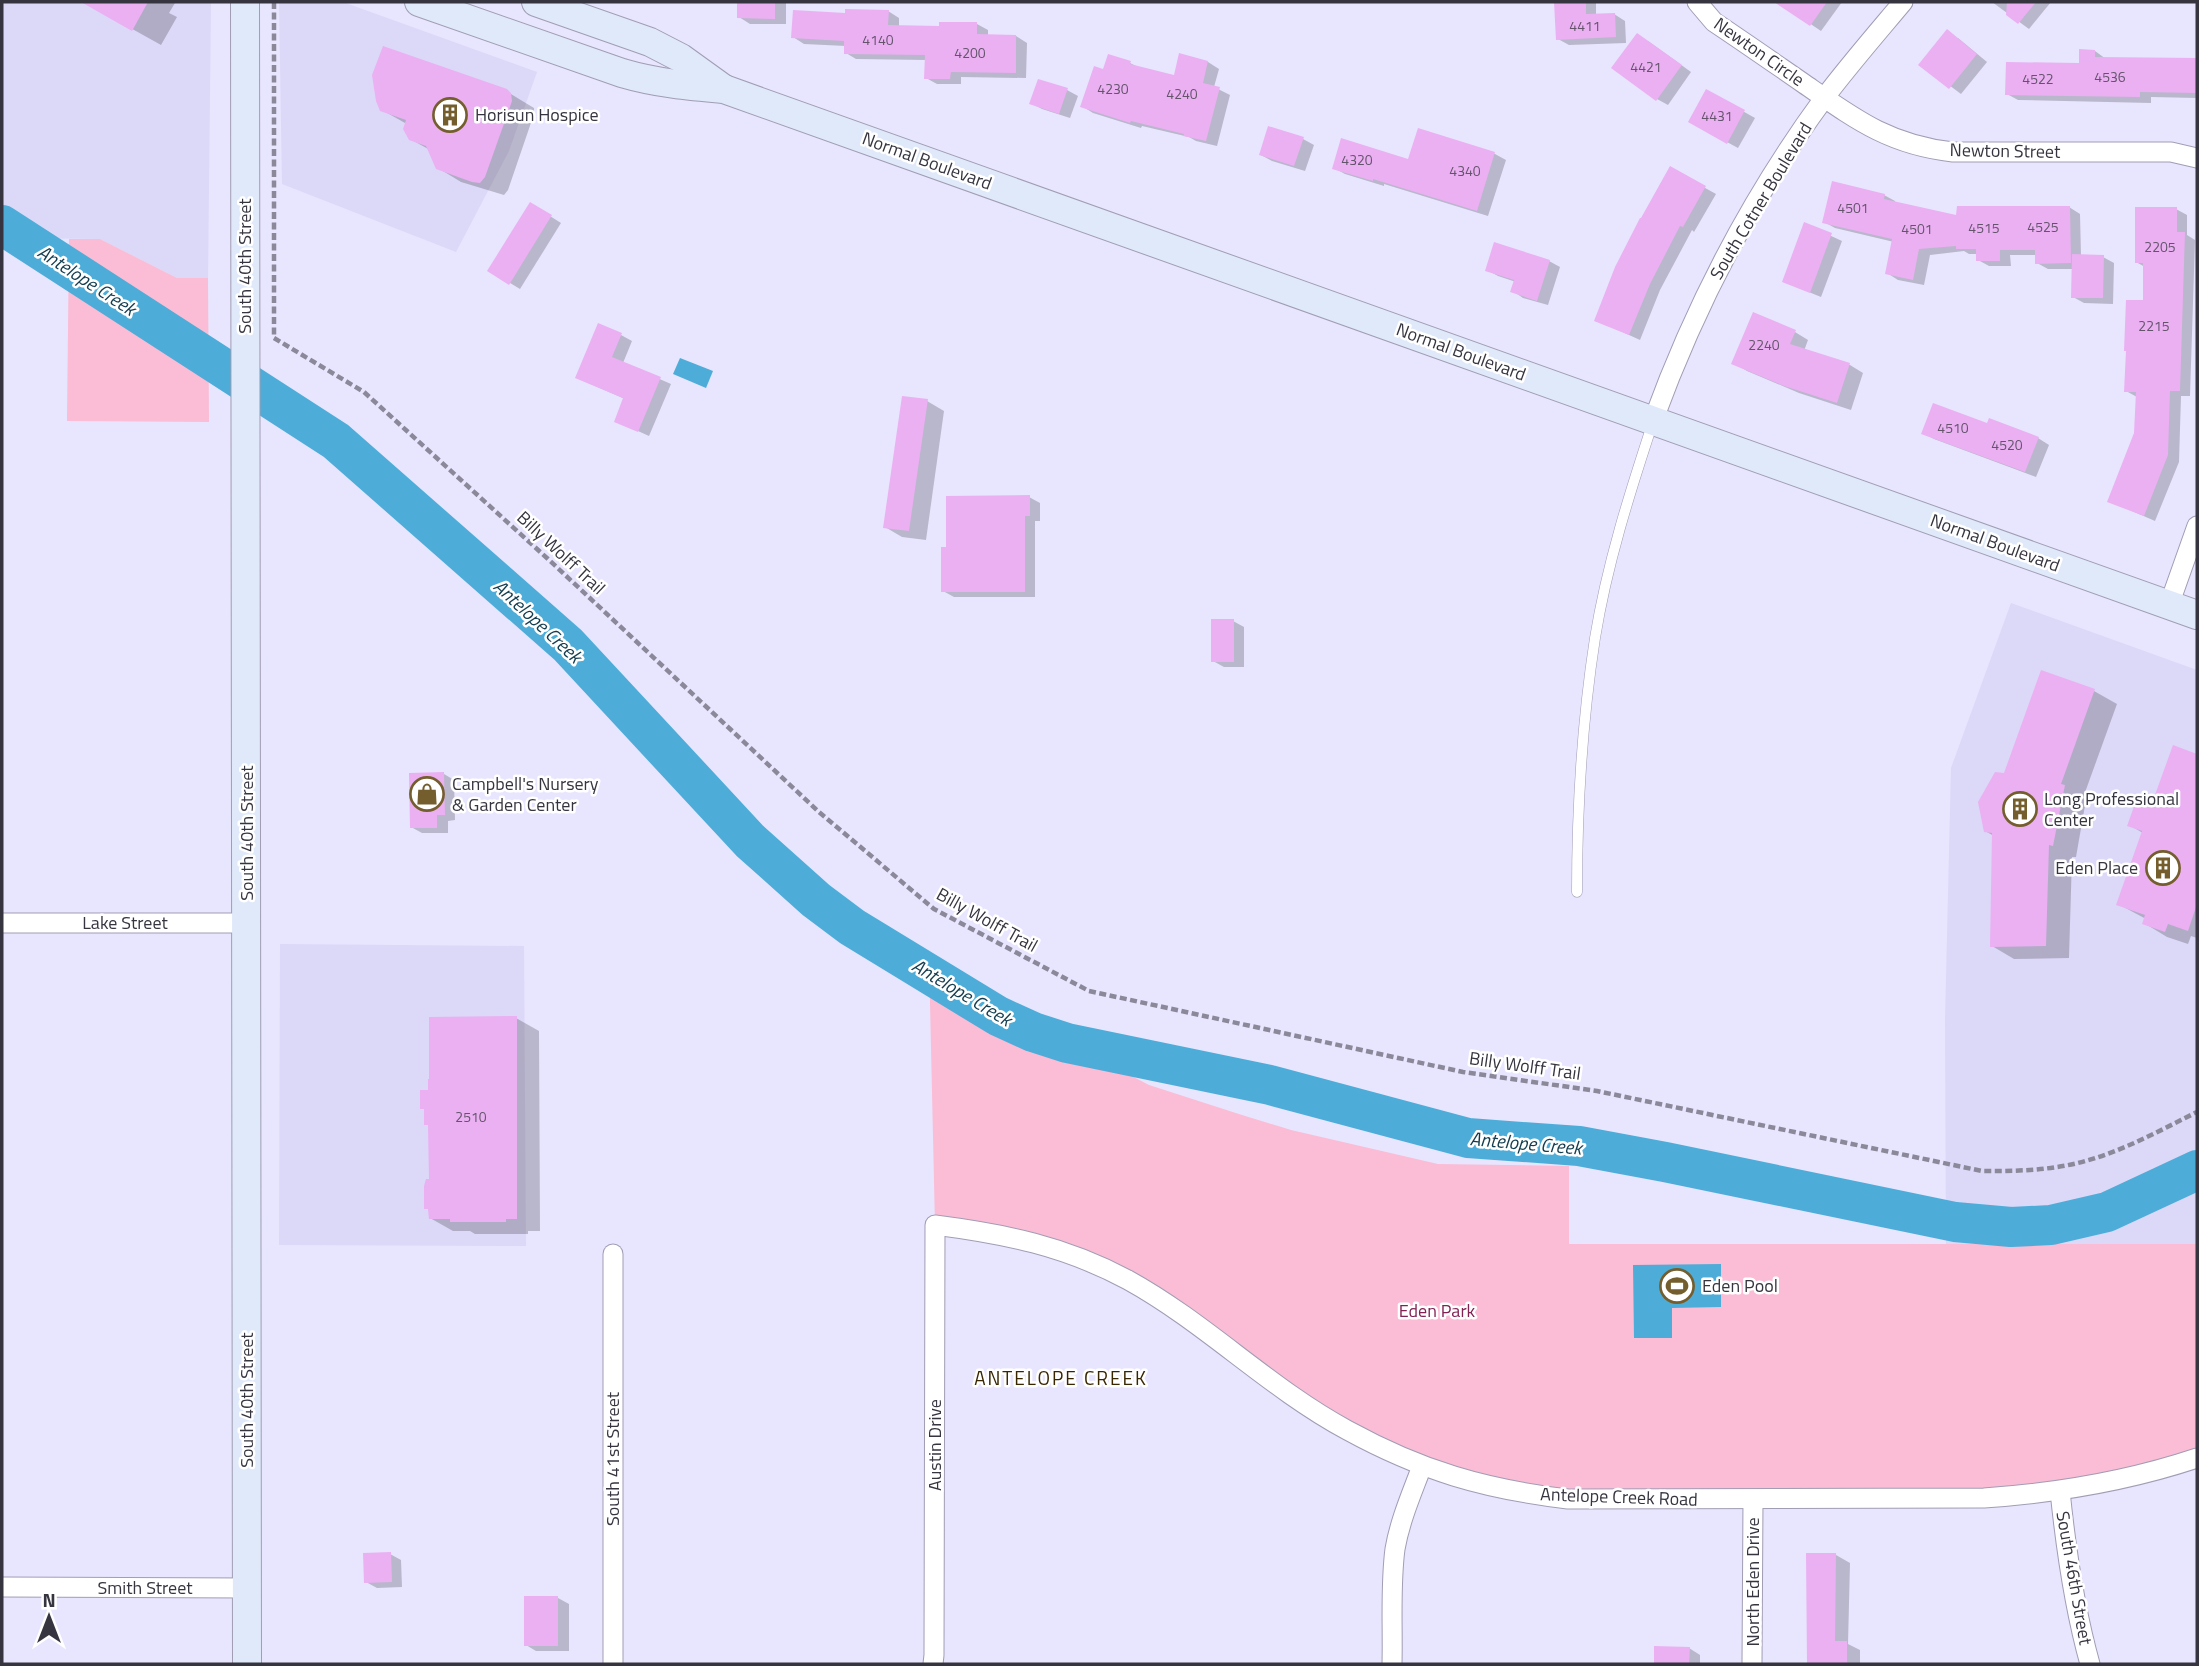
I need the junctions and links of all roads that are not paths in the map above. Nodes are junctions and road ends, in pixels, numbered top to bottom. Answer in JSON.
{"nodes":[{"id":1,"x":245,"y":2,"type":"edge"},
{"id":2,"x":419,"y":2,"type":"edge"},
{"id":3,"x":536,"y":2,"type":"edge"},
{"id":4,"x":1697,"y":2,"type":"edge"},
{"id":5,"x":1903,"y":2,"type":"edge"},
{"id":6,"x":724,"y":89,"type":"junction"},
{"id":7,"x":1824,"y":98,"type":"junction"},
{"id":8,"x":2197,"y":158,"type":"edge"},
{"id":9,"x":1653,"y":421,"type":"junction"},
{"id":10,"x":2197,"y":526,"type":"edge"},
{"id":11,"x":2169,"y":605,"type":"junction"},
{"id":12,"x":2197,"y":615,"type":"edge"},
{"id":13,"x":1577,"y":892,"type":"dead end"},
{"id":14,"x":2,"y":923,"type":"edge"},
{"id":15,"x":247,"y":923,"type":"junction"},
{"id":16,"x":935,"y":1225,"type":"joint"},
{"id":17,"x":613,"y":1254,"type":"dead end"},
{"id":18,"x":2197,"y":1458,"type":"edge"},
{"id":19,"x":1422,"y":1466,"type":"junction"},
{"id":20,"x":2060,"y":1491,"type":"junction"},
{"id":21,"x":1754,"y":1500,"type":"junction"},
{"id":22,"x":2,"y":1587,"type":"edge"},
{"id":23,"x":247,"y":1587,"type":"junction"},
{"id":24,"x":247,"y":1664,"type":"edge"},
{"id":25,"x":613,"y":1664,"type":"edge"},
{"id":26,"x":933,"y":1664,"type":"edge"},
{"id":27,"x":1392,"y":1664,"type":"edge"},
{"id":28,"x":1752,"y":1664,"type":"edge"},
{"id":29,"x":2090,"y":1664,"type":"edge"}],
"edges":[{"from":1,"to":15,"type":"main road","name":"South 40th Street"},
{"from":2,"to":6,"type":"main road","name":"Normal Boulevard"},
{"from":3,"to":6,"type":"main road","name":"Normal Boulevard"},
{"from":4,"to":7,"type":"street","name":"Newton Circle"},
{"from":5,"to":7,"type":"street","name":"South Cotner Boulevard"},
{"from":6,"to":9,"type":"main road","name":"Normal Boulevard"},
{"from":7,"to":8,"type":"street","name":"Newton Street"},
{"from":7,"to":9,"type":"street","name":"South Cotner Boulevard"},
{"from":9,"to":11,"type":"main road","name":"Normal Boulevard"},
{"from":9,"to":13,"type":"lane"},
{"from":10,"to":11,"type":"street"},
{"from":11,"to":12,"type":"main road","name":"Normal Boulevard"},
{"from":14,"to":15,"type":"street","name":"Lake Street"},
{"from":15,"to":23,"type":"main road","name":"South 40th Street"},
{"from":16,"to":19,"type":"street","name":"Antelope Creek Road"},
{"from":16,"to":26,"type":"street","name":"Austin Drive"},
{"from":17,"to":25,"type":"street","name":"South 41st Street"},
{"from":18,"to":20,"type":"street","name":"Antelope Creek Road"},
{"from":19,"to":21,"type":"street","name":"Antelope Creek Road"},
{"from":19,"to":27,"type":"street"},
{"from":20,"to":21,"type":"street","name":"Antelope Creek Road"},
{"from":20,"to":29,"type":"street","name":"South 46th Street"},
{"from":21,"to":28,"type":"street","name":"North Eden Drive"},
{"from":22,"to":23,"type":"street","name":"Smith Street"},
{"from":23,"to":24,"type":"main road","name":"South 40th Street"}]}
